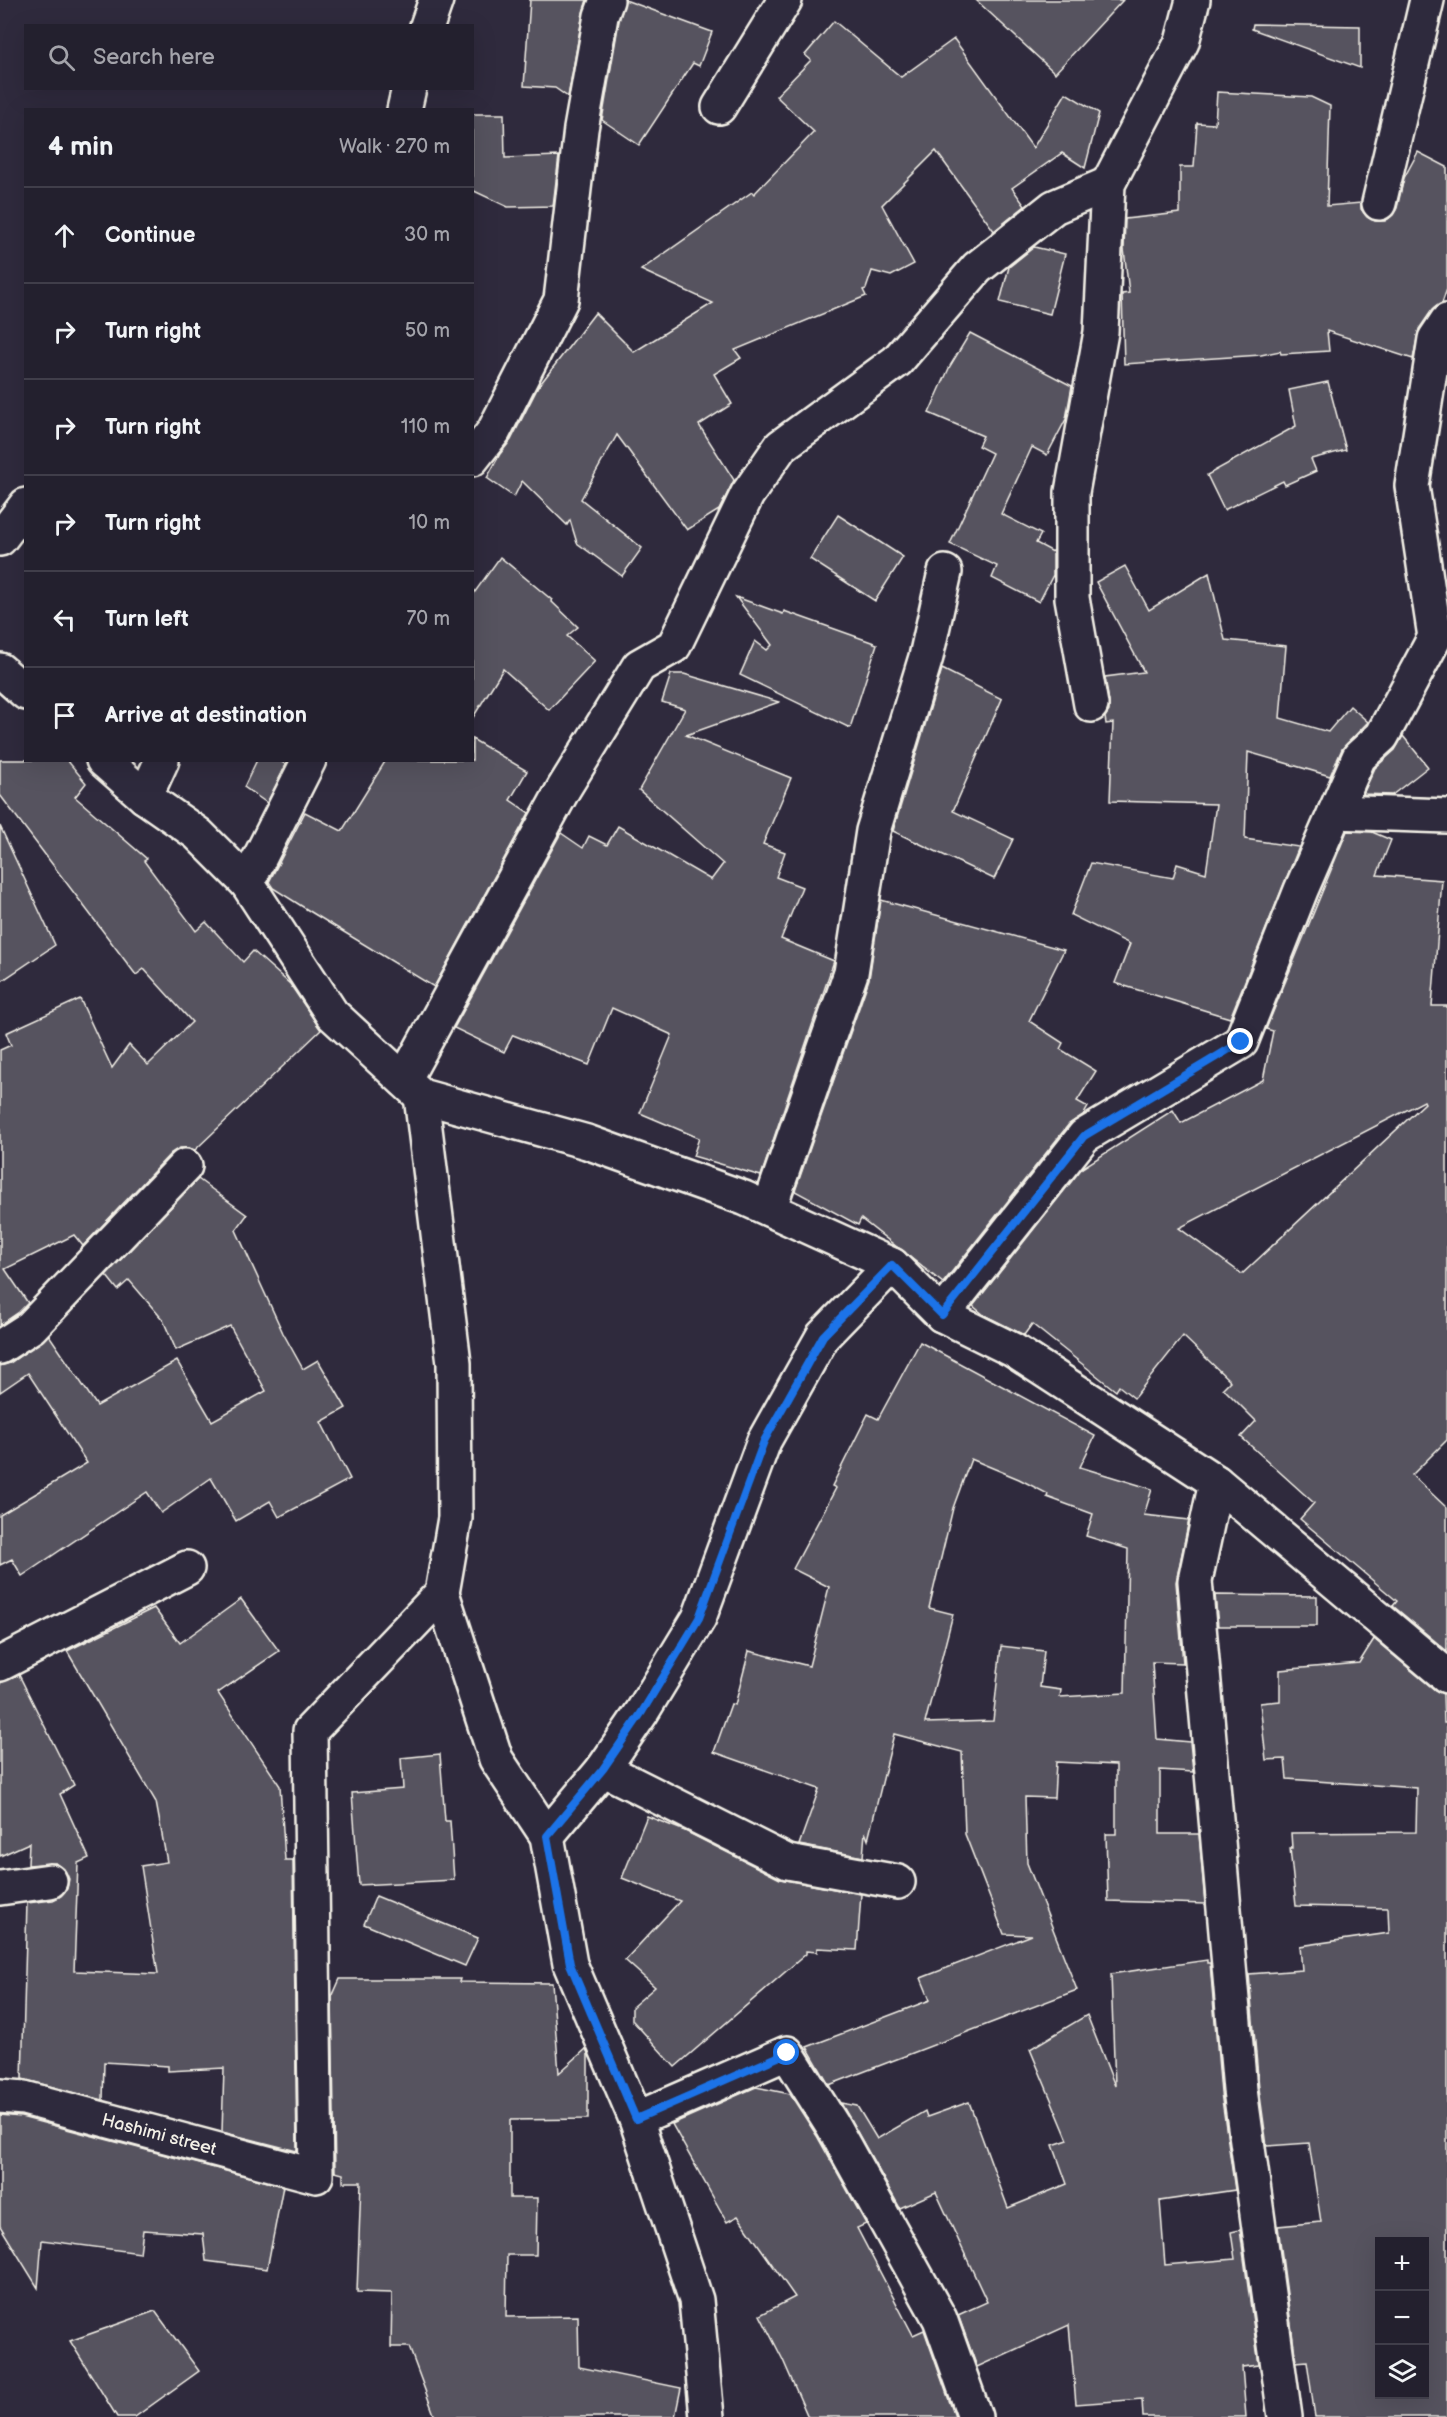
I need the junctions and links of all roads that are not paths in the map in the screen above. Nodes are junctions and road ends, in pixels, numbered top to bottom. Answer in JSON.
{"nodes":[{"id":1,"x":436,"y":0,"type":"edge"},
{"id":2,"x":607,"y":0,"type":"edge"},
{"id":3,"x":785,"y":0,"type":"edge"},
{"id":4,"x":1192,"y":0,"type":"edge"},
{"id":5,"x":1427,"y":0,"type":"edge"},
{"id":6,"x":428,"y":24,"type":"edge"},
{"id":7,"x":409,"y":90,"type":"edge"},
{"id":8,"x":719,"y":107,"type":"dead end"},
{"id":9,"x":404,"y":108,"type":"edge"},
{"id":10,"x":1108,"y":184,"type":"junction"},
{"id":11,"x":1379,"y":203,"type":"dead end"},
{"id":12,"x":1447,"y":321,"type":"edge"},
{"id":13,"x":474,"y":456,"type":"edge"},
{"id":14,"x":24,"y":508,"type":"edge"},
{"id":15,"x":0,"y":539,"type":"edge"},
{"id":16,"x":1447,"y":550,"type":"edge"},
{"id":17,"x":945,"y":572,"type":"dead end"},
{"id":18,"x":1426,"y":579,"type":"junction"},
{"id":19,"x":0,"y":670,"type":"edge"},
{"id":20,"x":24,"y":691,"type":"edge"},
{"id":21,"x":1091,"y":705,"type":"dead end"},
{"id":22,"x":105,"y":762,"type":"edge"},
{"id":23,"x":161,"y":762,"type":"edge"},
{"id":24,"x":308,"y":762,"type":"edge"},
{"id":25,"x":145,"y":797,"type":"junction"},
{"id":26,"x":1335,"y":812,"type":"junction"},
{"id":27,"x":1447,"y":816,"type":"edge"},
{"id":28,"x":247,"y":883,"type":"junction"},
{"id":29,"x":413,"y":1088,"type":"junction"},
{"id":30,"x":185,"y":1166,"type":"dead end"},
{"id":31,"x":769,"y":1209,"type":"junction"},
{"id":32,"x":892,"y":1265,"type":"junction"},
{"id":33,"x":942,"y":1315,"type":"junction"},
{"id":34,"x":0,"y":1347,"type":"edge"},
{"id":35,"x":1216,"y":1482,"type":"junction"},
{"id":36,"x":188,"y":1568,"type":"dead end"},
{"id":37,"x":442,"y":1593,"type":"junction"},
{"id":38,"x":0,"y":1664,"type":"edge"},
{"id":39,"x":1447,"y":1676,"type":"edge"},
{"id":40,"x":603,"y":1769,"type":"junction"},
{"id":41,"x":547,"y":1836,"type":"junction"},
{"id":42,"x":50,"y":1881,"type":"dead end"},
{"id":43,"x":898,"y":1882,"type":"dead end"},
{"id":44,"x":0,"y":1888,"type":"edge"},
{"id":45,"x":0,"y":2096,"type":"edge"},
{"id":46,"x":636,"y":2119,"type":"junction"},
{"id":47,"x":707,"y":2417,"type":"edge"},
{"id":48,"x":975,"y":2417,"type":"edge"},
{"id":49,"x":1285,"y":2417,"type":"edge"}],
"edges":[{"from":1,"to":6,"type":"street"},
{"from":2,"to":13,"type":"street"},
{"from":3,"to":8,"type":"street"},
{"from":4,"to":10,"type":"street"},
{"from":5,"to":11,"type":"street"},
{"from":7,"to":9,"type":"street"},
{"from":10,"to":21,"type":"street"},
{"from":10,"to":29,"type":"street"},
{"from":12,"to":18,"type":"street"},
{"from":14,"to":15,"type":"street"},
{"from":16,"to":18,"type":"street"},
{"from":17,"to":31,"type":"street"},
{"from":18,"to":26,"type":"street"},
{"from":19,"to":20,"type":"street"},
{"from":22,"to":25,"type":"street"},
{"from":23,"to":25,"type":"street"},
{"from":24,"to":28,"type":"street"},
{"from":25,"to":28,"type":"street"},
{"from":26,"to":27,"type":"street"},
{"from":26,"to":33,"type":"street"},
{"from":28,"to":29,"type":"street"},
{"from":29,"to":31,"type":"street"},
{"from":29,"to":37,"type":"street"},
{"from":30,"to":34,"type":"street"},
{"from":31,"to":32,"type":"street"},
{"from":32,"to":33,"type":"street"},
{"from":32,"to":40,"type":"street"},
{"from":33,"to":35,"type":"street"},
{"from":35,"to":39,"type":"street"},
{"from":35,"to":49,"type":"street"},
{"from":36,"to":38,"type":"street"},
{"from":37,"to":41,"type":"street"},
{"from":37,"to":45,"type":"street","name":"Hashimi street"},
{"from":40,"to":41,"type":"street"},
{"from":40,"to":43,"type":"street"},
{"from":41,"to":46,"type":"street"},
{"from":42,"to":44,"type":"street"},
{"from":46,"to":47,"type":"street"},
{"from":46,"to":48,"type":"street"}]}
